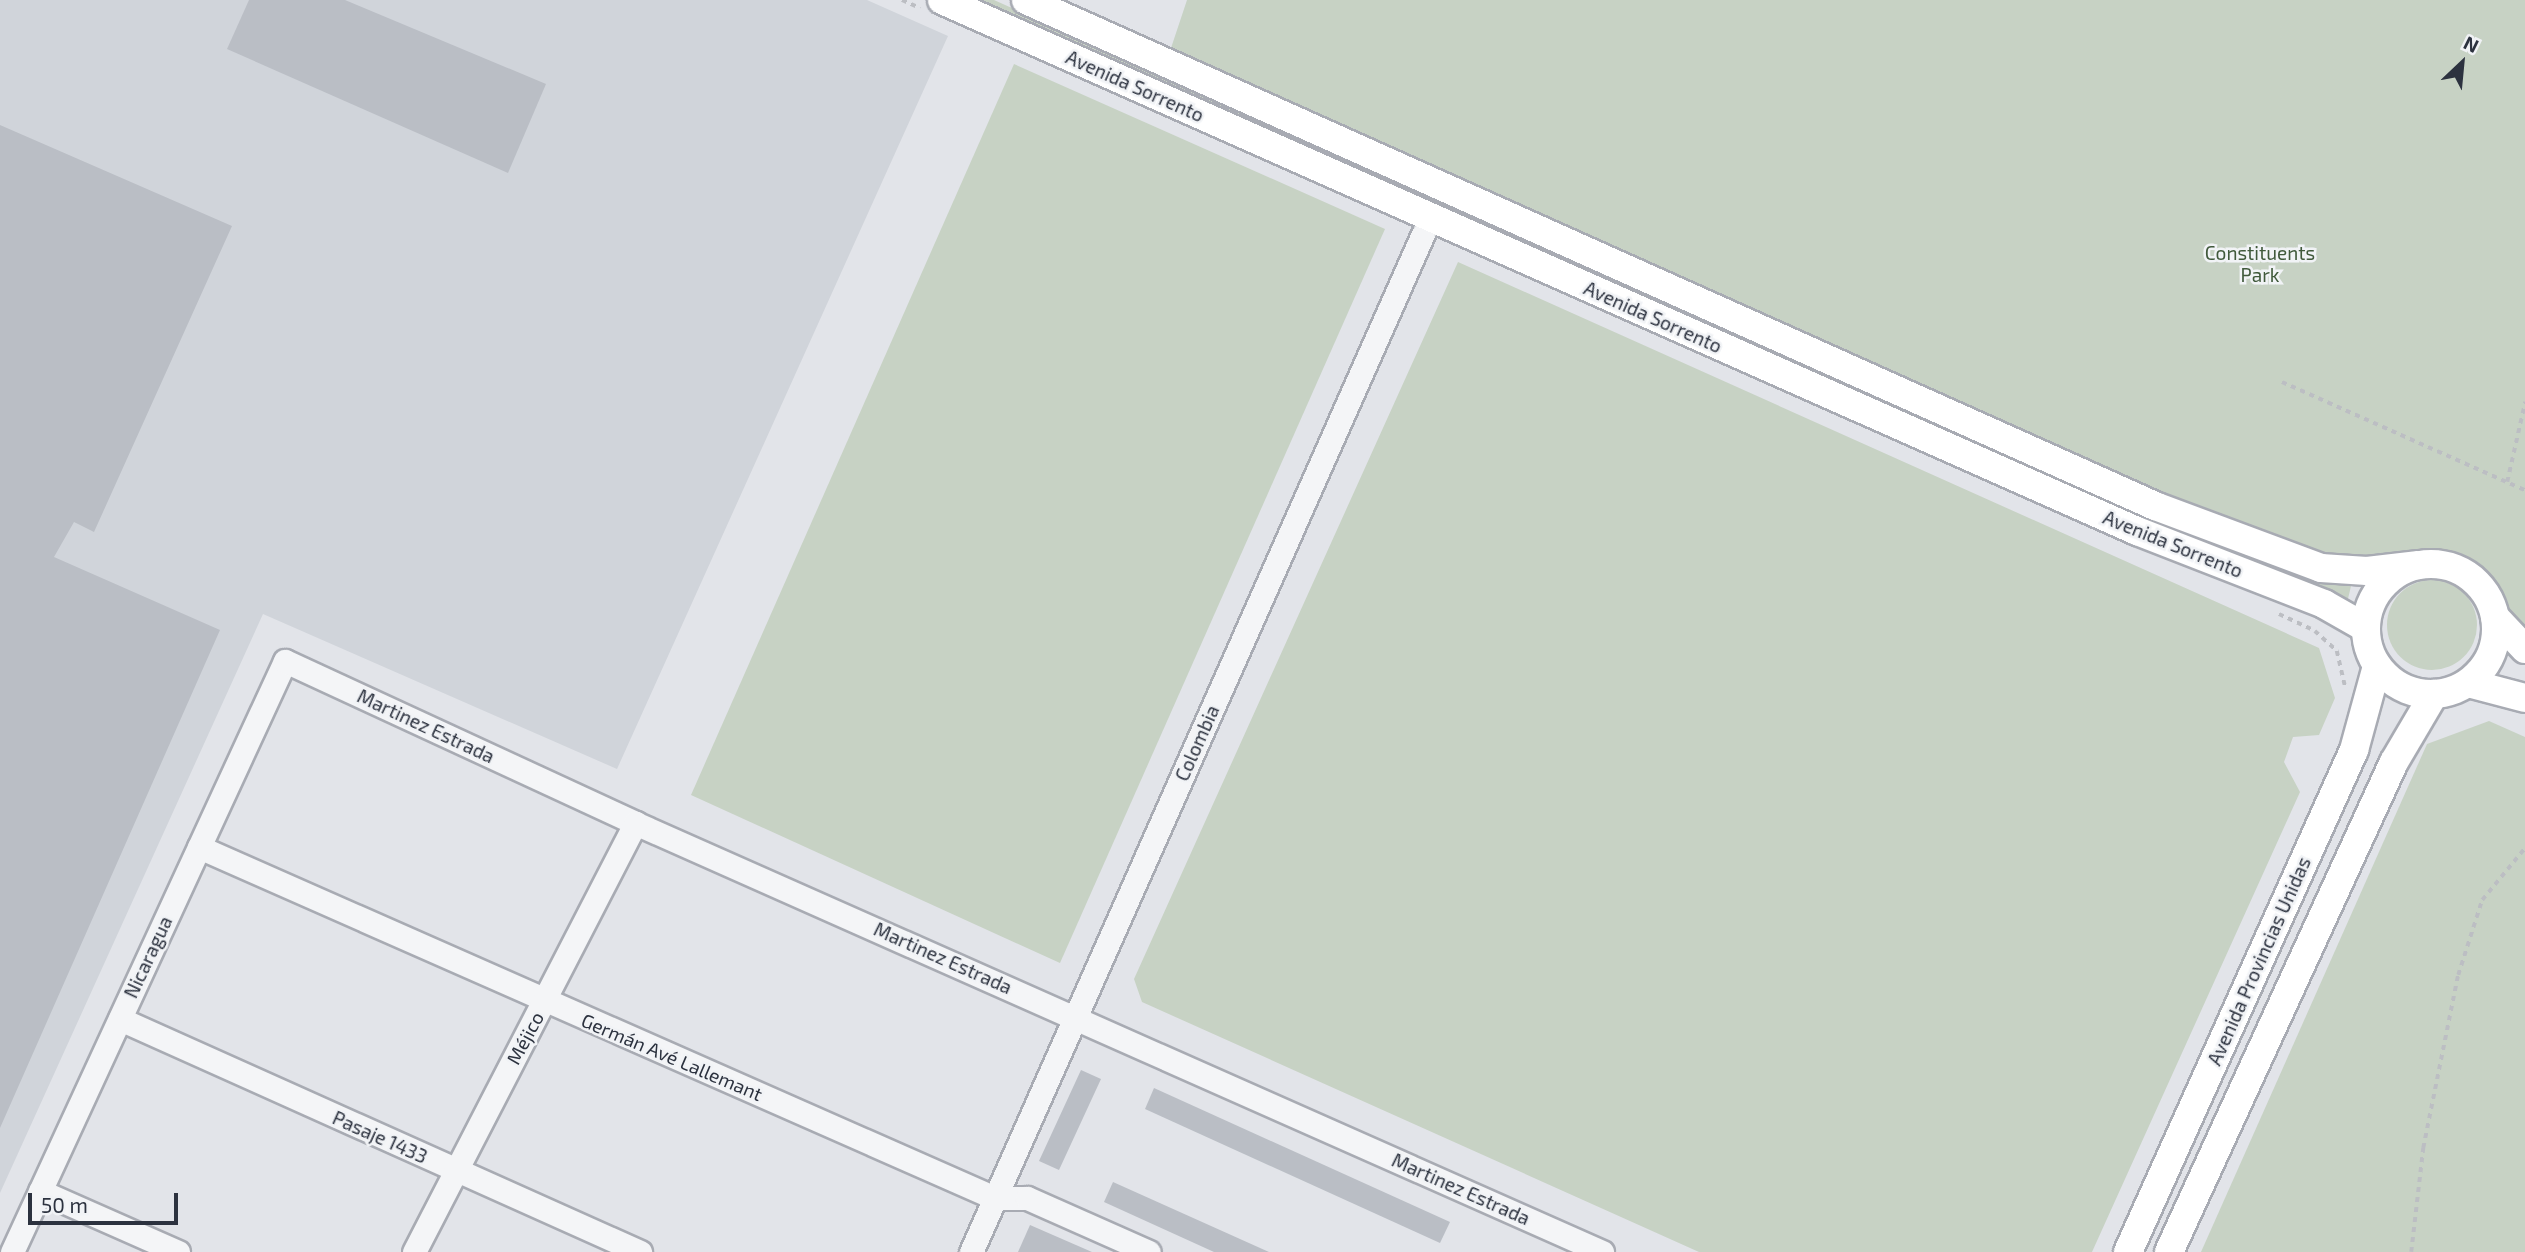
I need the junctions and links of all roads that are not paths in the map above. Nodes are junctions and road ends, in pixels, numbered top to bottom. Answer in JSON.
{"nodes":[{"id":1,"x":943,"y":0,"type":"edge"},
{"id":2,"x":1026,"y":0,"type":"edge"},
{"id":3,"x":1423,"y":234,"type":"dead end"},
{"id":4,"x":2417,"y":565,"type":"junction"},
{"id":5,"x":2495,"y":617,"type":"junction"},
{"id":6,"x":2366,"y":628,"type":"junction"},
{"id":7,"x":2525,"y":649,"type":"edge"},
{"id":8,"x":285,"y":662,"type":"joint"},
{"id":9,"x":2377,"y":666,"type":"junction"},
{"id":10,"x":2468,"y":683,"type":"junction"},
{"id":11,"x":2434,"y":694,"type":"junction"},
{"id":12,"x":2525,"y":698,"type":"edge"},
{"id":13,"x":635,"y":823,"type":"junction"},
{"id":14,"x":199,"y":847,"type":"junction"},
{"id":15,"x":544,"y":1002,"type":"junction"},
{"id":16,"x":1076,"y":1016,"type":"junction"},
{"id":17,"x":120,"y":1019,"type":"junction"},
{"id":18,"x":455,"y":1171,"type":"junction"},
{"id":19,"x":40,"y":1191,"type":"junction"},
{"id":20,"x":995,"y":1198,"type":"junction"},
{"id":21,"x":1568,"y":1245,"type":"edge"},
{"id":22,"x":12,"y":1252,"type":"edge"},
{"id":23,"x":178,"y":1252,"type":"edge"},
{"id":24,"x":414,"y":1252,"type":"edge"},
{"id":25,"x":640,"y":1252,"type":"edge"},
{"id":26,"x":971,"y":1252,"type":"edge"},
{"id":27,"x":1149,"y":1252,"type":"edge"},
{"id":28,"x":1602,"y":1252,"type":"edge"},
{"id":29,"x":2128,"y":1252,"type":"edge"},
{"id":30,"x":2169,"y":1252,"type":"edge"}],
"edges":[{"from":1,"to":6,"type":"main road","name":"Avenida Sorrento"},
{"from":2,"to":4,"type":"main road","name":"Avenida Sorrento"},
{"from":3,"to":16,"type":"street","name":"Colombia"},
{"from":4,"to":5,"type":"main road"},
{"from":4,"to":6,"type":"main road"},
{"from":5,"to":7,"type":"main road"},
{"from":5,"to":10,"type":"main road"},
{"from":6,"to":9,"type":"main road"},
{"from":8,"to":13,"type":"street","name":"Martinez Estrada"},
{"from":8,"to":14,"type":"street","name":"Nicaragua"},
{"from":9,"to":11,"type":"main road"},
{"from":9,"to":29,"type":"main road","name":"Avenida Provincias Unidas"},
{"from":10,"to":11,"type":"main road"},
{"from":10,"to":12,"type":"main road"},
{"from":11,"to":30,"type":"main road","name":"Avenida Provincias Unidas"},
{"from":13,"to":15,"type":"street","name":"Méjico"},
{"from":13,"to":16,"type":"street","name":"Martinez Estrada"},
{"from":14,"to":15,"type":"street","name":"Germán Avé Lallemant"},
{"from":14,"to":17,"type":"street","name":"Nicaragua"},
{"from":15,"to":18,"type":"street","name":"Méjico"},
{"from":15,"to":20,"type":"street","name":"Germán Avé Lallemant"},
{"from":16,"to":20,"type":"street","name":"Colombia"},
{"from":16,"to":21,"type":"street","name":"Martinez Estrada"},
{"from":17,"to":18,"type":"street","name":"Pasaje 1433"},
{"from":17,"to":19,"type":"street","name":"Nicaragua"},
{"from":18,"to":24,"type":"street","name":"Méjico"},
{"from":18,"to":25,"type":"street","name":"Pasaje 1433"},
{"from":19,"to":22,"type":"street","name":"Nicaragua"},
{"from":19,"to":23,"type":"street"},
{"from":20,"to":26,"type":"street","name":"Colombia"},
{"from":20,"to":27,"type":"street","name":"Germán Avé Lallemant"},
{"from":21,"to":28,"type":"street","name":"Martinez Estrada"}]}
